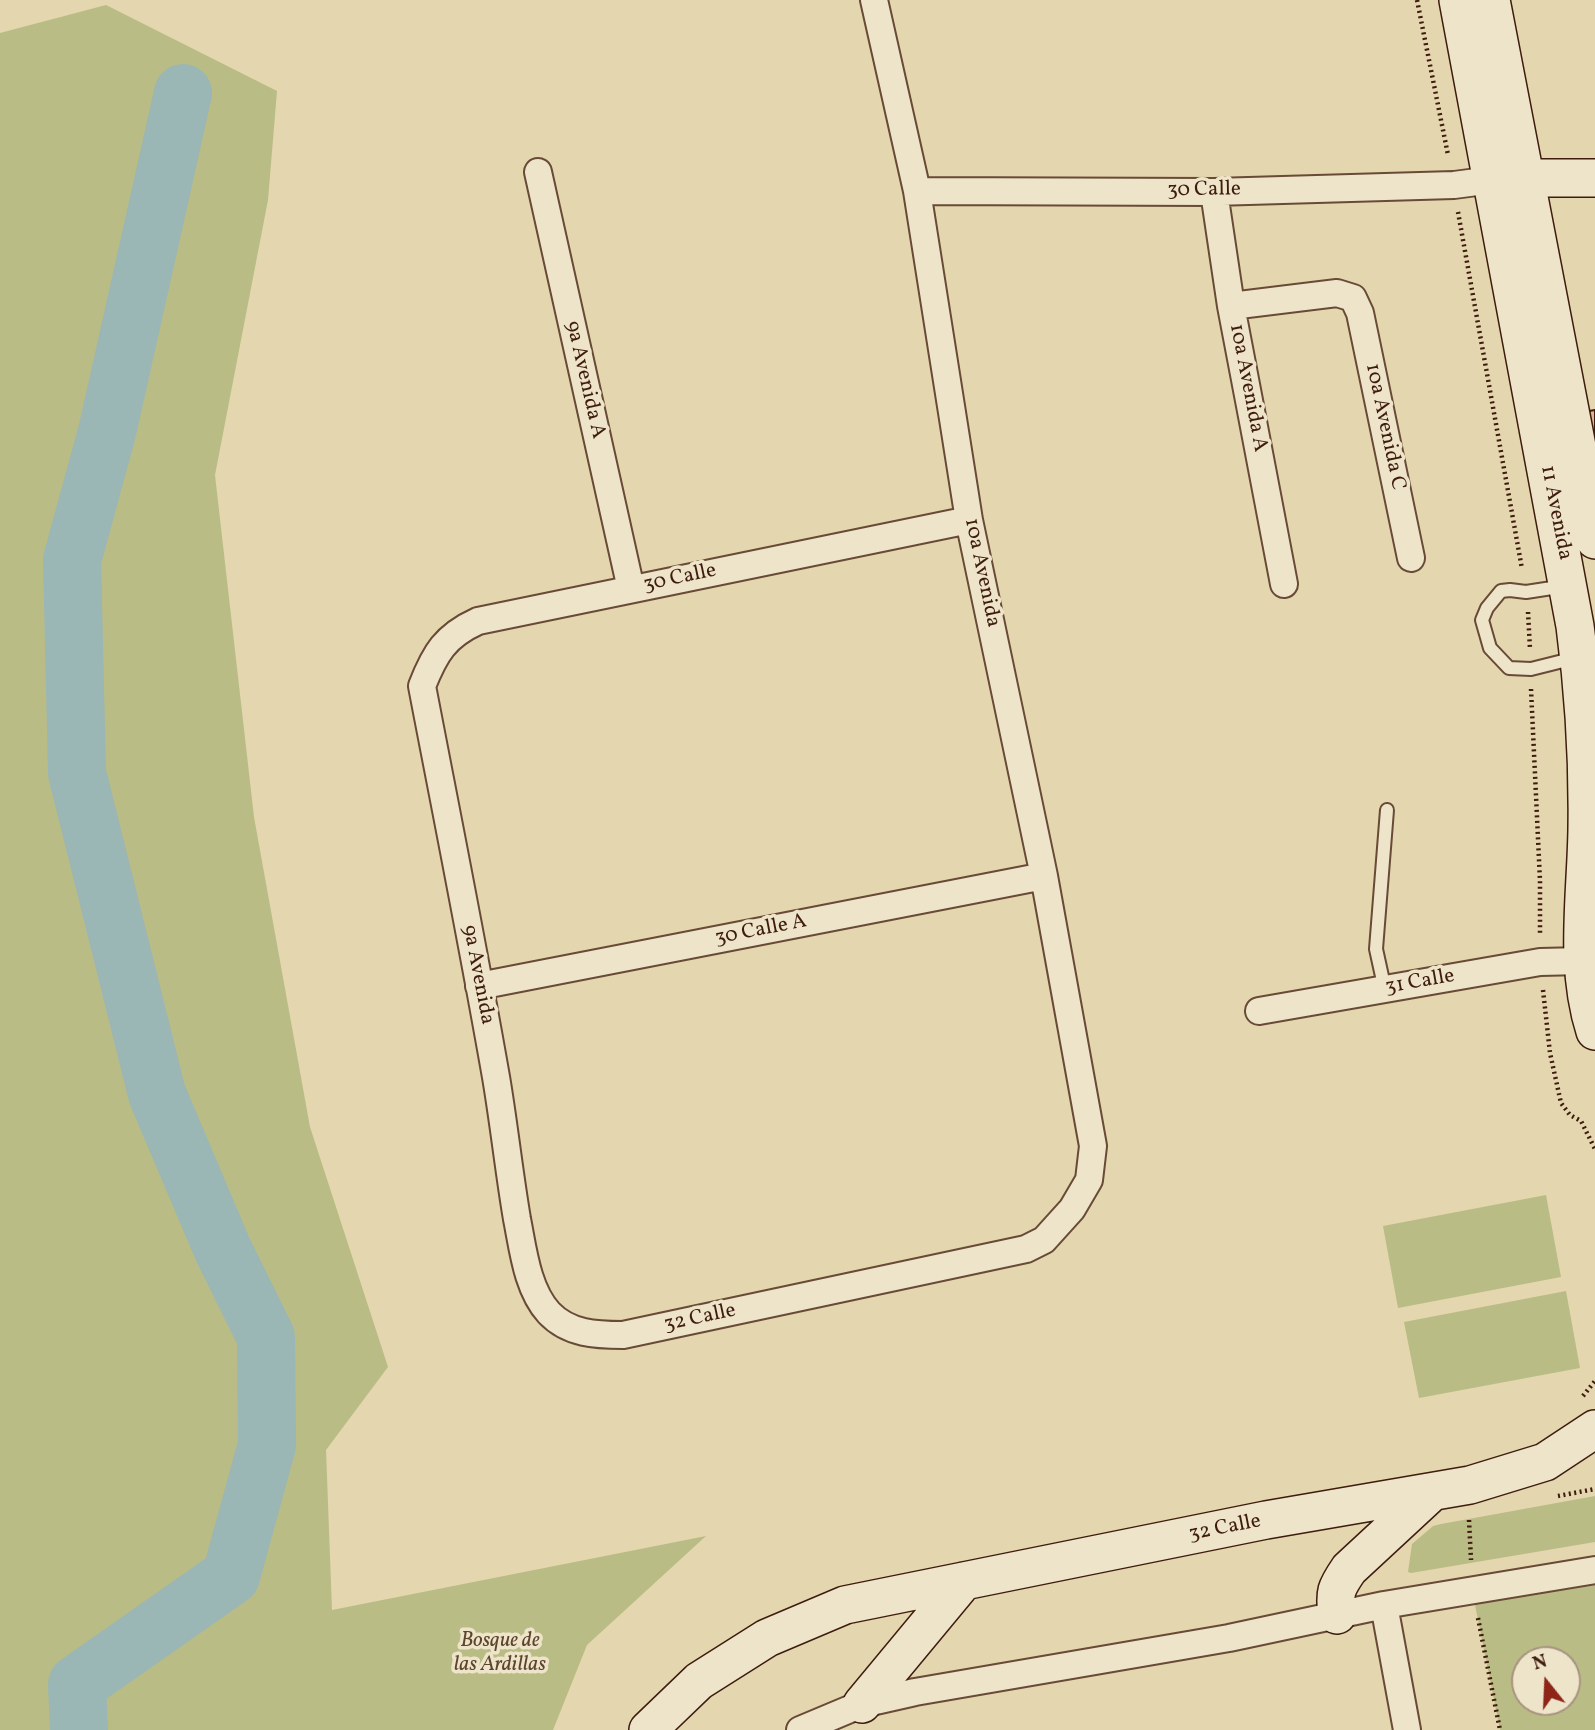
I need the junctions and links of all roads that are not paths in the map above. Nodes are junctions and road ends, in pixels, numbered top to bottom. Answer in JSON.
{"nodes":[{"id":1,"x":874,"y":0,"type":"edge"},
{"id":2,"x":1458,"y":0,"type":"edge"},
{"id":3,"x":1491,"y":0,"type":"edge"},
{"id":4,"x":538,"y":172,"type":"dead end"},
{"id":5,"x":1595,"y":178,"type":"edge"},
{"id":6,"x":1509,"y":179,"type":"junction"},
{"id":7,"x":916,"y":191,"type":"junction"},
{"id":8,"x":1214,"y":192,"type":"junction"},
{"id":9,"x":1231,"y":306,"type":"junction"},
{"id":10,"x":969,"y":520,"type":"junction"},
{"id":11,"x":1595,"y":540,"type":"edge"},
{"id":12,"x":1411,"y":558,"type":"dead end"},
{"id":13,"x":1284,"y":584,"type":"dead end"},
{"id":14,"x":1569,"y":585,"type":"junction"},
{"id":15,"x":631,"y":589,"type":"junction"},
{"id":16,"x":1580,"y":657,"type":"junction"},
{"id":17,"x":422,"y":686,"type":"joint"},
{"id":18,"x":1387,"y":810,"type":"dead end"},
{"id":19,"x":1044,"y":876,"type":"junction"},
{"id":20,"x":1582,"y":961,"type":"junction"},
{"id":21,"x":479,"y":986,"type":"junction"},
{"id":22,"x":1385,"y":990,"type":"junction"},
{"id":23,"x":1259,"y":1011,"type":"dead end"},
{"id":24,"x":1595,"y":1031,"type":"edge"},
{"id":25,"x":1093,"y":1146,"type":"joint"},
{"id":26,"x":526,"y":1265,"type":"joint"},
{"id":27,"x":1595,"y":1429,"type":"edge"},
{"id":28,"x":1431,"y":1493,"type":"junction"},
{"id":29,"x":1595,"y":1570,"type":"edge"},
{"id":30,"x":964,"y":1581,"type":"junction"},
{"id":31,"x":1384,"y":1605,"type":"junction"},
{"id":32,"x":1337,"y":1615,"type":"junction"},
{"id":33,"x":862,"y":1704,"type":"junction"},
{"id":34,"x":648,"y":1730,"type":"edge"},
{"id":35,"x":800,"y":1730,"type":"edge"},
{"id":36,"x":1407,"y":1730,"type":"edge"}],
"edges":[{"from":1,"to":7,"type":"street","name":"10a Avenida"},
{"from":2,"to":6,"type":"street","name":"11 Avenida"},
{"from":3,"to":6,"type":"street","name":"11 Avenida"},
{"from":4,"to":15,"type":"street","name":"9a Avenida A"},
{"from":5,"to":6,"type":"street","name":"30 Calle"},
{"from":6,"to":8,"type":"street","name":"30 Calle"},
{"from":6,"to":11,"type":"street","name":"11 Avenida"},
{"from":6,"to":14,"type":"street","name":"11 Avenida"},
{"from":7,"to":8,"type":"street","name":"30 Calle"},
{"from":7,"to":10,"type":"street","name":"10a Avenida"},
{"from":8,"to":9,"type":"street","name":"10a Avenida A"},
{"from":9,"to":12,"type":"street","name":"10a Avenida C"},
{"from":9,"to":13,"type":"street","name":"10a Avenida A"},
{"from":10,"to":15,"type":"street","name":"30 Calle"},
{"from":10,"to":19,"type":"street","name":"10a Avenida"},
{"from":14,"to":16,"type":"street","name":"11 Avenida"},
{"from":14,"to":16,"type":"lane"},
{"from":15,"to":17,"type":"street","name":"30 Calle"},
{"from":16,"to":20,"type":"street","name":"11 Avenida"},
{"from":17,"to":21,"type":"street","name":"9a Avenida"},
{"from":18,"to":22,"type":"lane"},
{"from":19,"to":21,"type":"street","name":"30 Calle A"},
{"from":19,"to":25,"type":"street","name":"10a Avenida"},
{"from":20,"to":22,"type":"street","name":"31 Calle"},
{"from":20,"to":24,"type":"street","name":"11 Avenida"},
{"from":21,"to":26,"type":"street","name":"9a Avenida"},
{"from":22,"to":23,"type":"street","name":"31 Calle"},
{"from":25,"to":26,"type":"street","name":"32 Calle"},
{"from":27,"to":28,"type":"street","name":"32 Calle"},
{"from":28,"to":30,"type":"street","name":"32 Calle"},
{"from":28,"to":32,"type":"street"},
{"from":29,"to":31,"type":"street"},
{"from":30,"to":33,"type":"street"},
{"from":30,"to":34,"type":"street","name":"32 Calle"},
{"from":31,"to":32,"type":"street"},
{"from":31,"to":36,"type":"street"},
{"from":32,"to":33,"type":"street"},
{"from":33,"to":35,"type":"street"}]}
